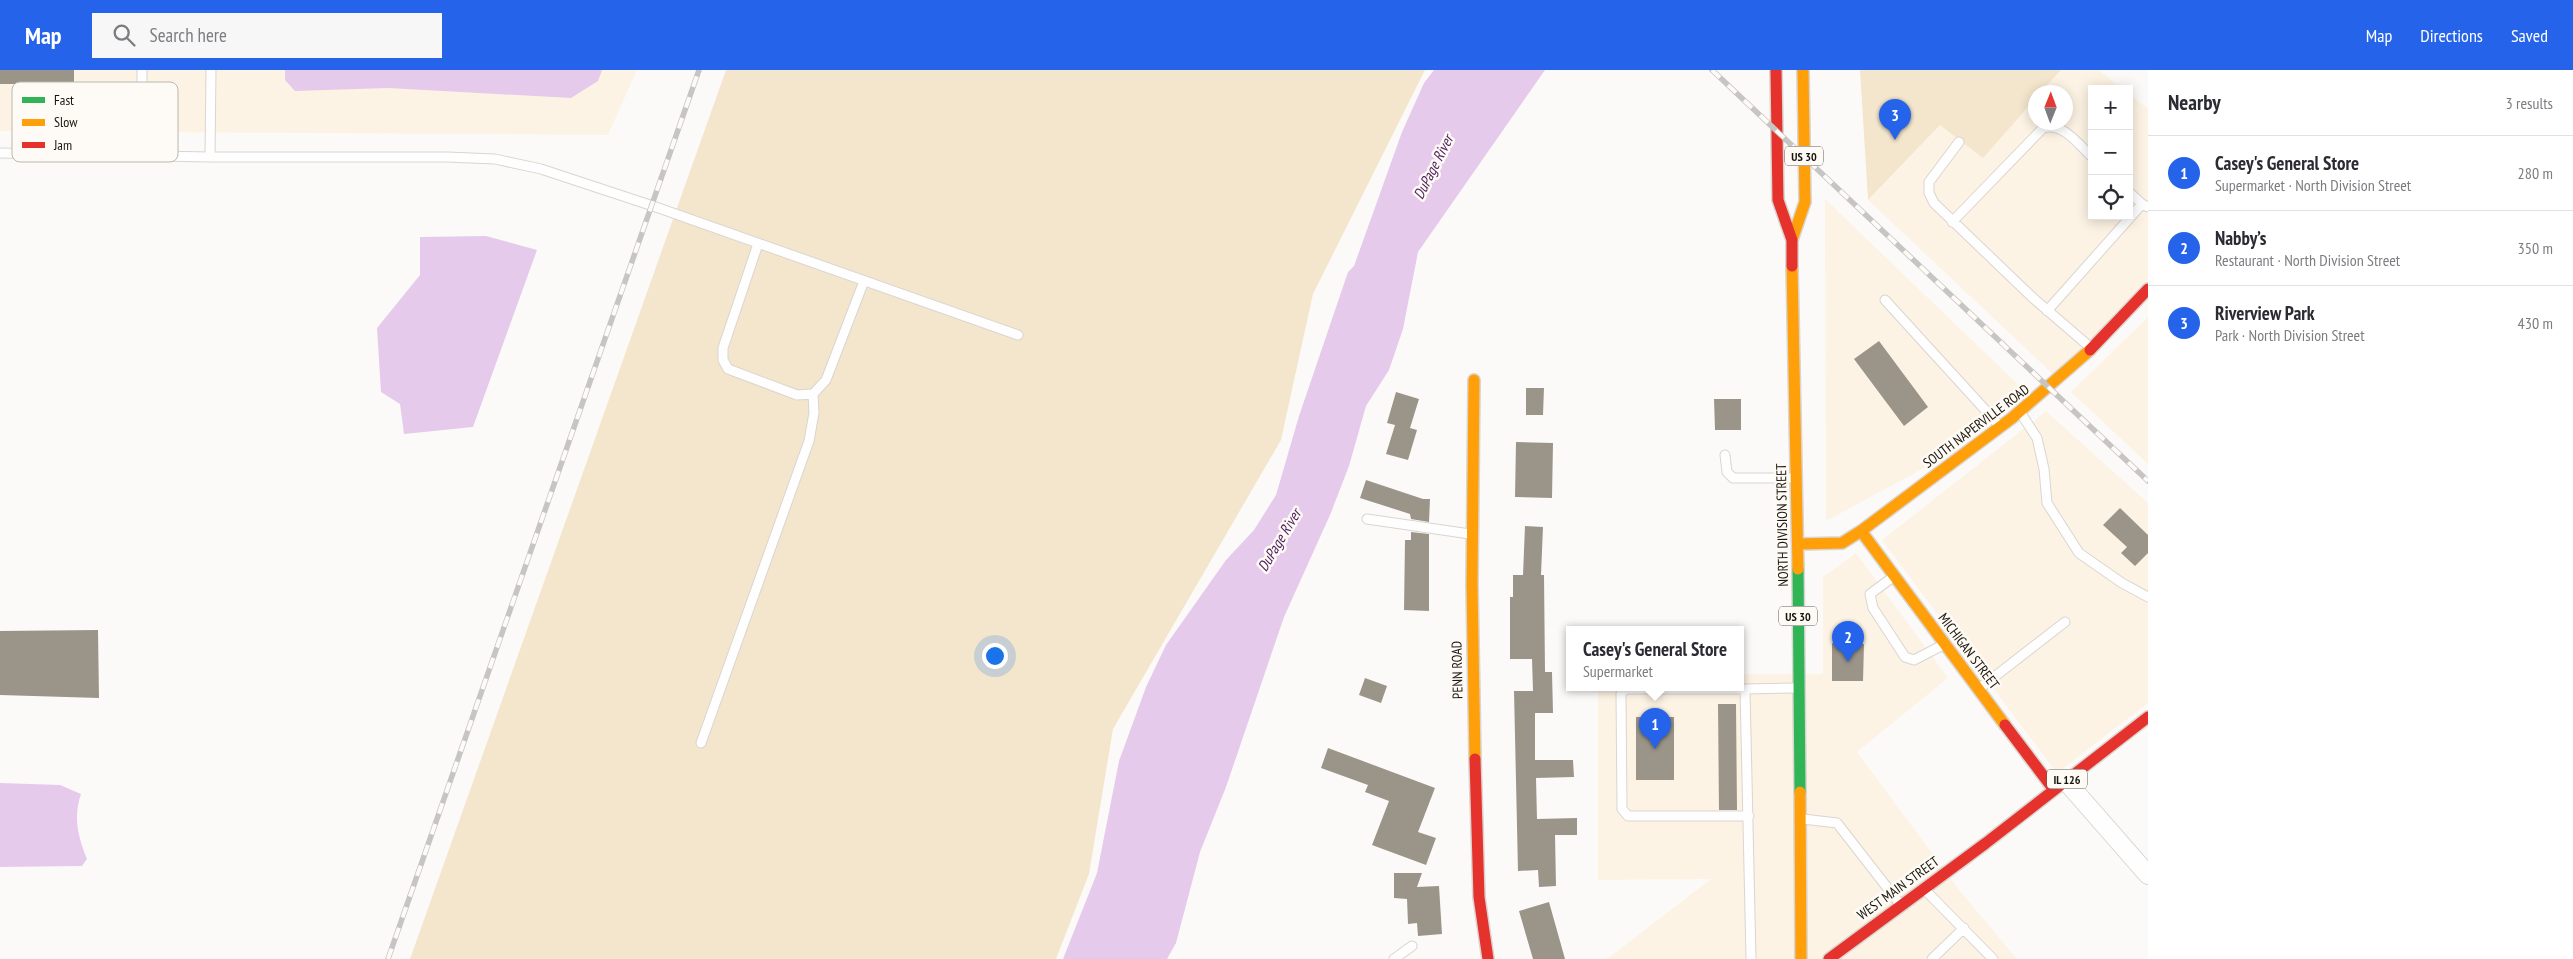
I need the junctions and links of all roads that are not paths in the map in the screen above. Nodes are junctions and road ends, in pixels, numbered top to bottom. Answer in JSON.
{"nodes":[{"id":1,"x":211,"y":70,"type":"edge"},
{"id":2,"x":1776,"y":70,"type":"edge"},
{"id":3,"x":1803,"y":70,"type":"edge"},
{"id":4,"x":1959,"y":142,"type":"dead end"},
{"id":5,"x":2088,"y":153,"type":"edge"},
{"id":6,"x":178,"y":156,"type":"edge"},
{"id":7,"x":210,"y":157,"type":"junction"},
{"id":8,"x":2133,"y":196,"type":"edge"},
{"id":9,"x":2145,"y":206,"type":"edge"},
{"id":10,"x":1952,"y":222,"type":"junction"},
{"id":11,"x":1792,"y":240,"type":"junction"},
{"id":12,"x":758,"y":244,"type":"junction"},
{"id":13,"x":864,"y":281,"type":"junction"},
{"id":14,"x":2146,"y":294,"type":"edge"},
{"id":15,"x":1885,"y":300,"type":"dead end"},
{"id":16,"x":2047,"y":311,"type":"junction"},
{"id":17,"x":1018,"y":335,"type":"dead end"},
{"id":18,"x":2092,"y":349,"type":"junction"},
{"id":19,"x":1474,"y":380,"type":"dead end"},
{"id":20,"x":813,"y":394,"type":"junction"},
{"id":21,"x":2020,"y":412,"type":"junction"},
{"id":22,"x":2001,"y":427,"type":"junction"},
{"id":23,"x":1725,"y":455,"type":"dead end"},
{"id":24,"x":1796,"y":478,"type":"junction"},
{"id":25,"x":1367,"y":519,"type":"dead end"},
{"id":26,"x":1861,"y":531,"type":"junction"},
{"id":27,"x":1470,"y":534,"type":"junction"},
{"id":28,"x":1798,"y":544,"type":"junction"},
{"id":29,"x":1895,"y":576,"type":"junction"},
{"id":30,"x":2148,"y":597,"type":"edge"},
{"id":31,"x":2065,"y":622,"type":"dead end"},
{"id":32,"x":1945,"y":644,"type":"junction"},
{"id":33,"x":1798,"y":688,"type":"junction"},
{"id":34,"x":1745,"y":689,"type":"joint"},
{"id":35,"x":1979,"y":689,"type":"junction"},
{"id":36,"x":1623,"y":691,"type":"edge"},
{"id":37,"x":2148,"y":717,"type":"edge"},
{"id":38,"x":701,"y":743,"type":"dead end"},
{"id":39,"x":2060,"y":785,"type":"junction"},
{"id":40,"x":1750,"y":816,"type":"junction"},
{"id":41,"x":1801,"y":818,"type":"junction"},
{"id":42,"x":2148,"y":875,"type":"edge"},
{"id":43,"x":1924,"y":889,"type":"junction"},
{"id":44,"x":1900,"y":905,"type":"junction"},
{"id":45,"x":1964,"y":928,"type":"junction"},
{"id":46,"x":1412,"y":946,"type":"dead end"},
{"id":47,"x":1394,"y":959,"type":"edge"},
{"id":48,"x":1488,"y":959,"type":"edge"},
{"id":49,"x":1751,"y":959,"type":"edge"},
{"id":50,"x":1801,"y":959,"type":"edge"},
{"id":51,"x":1829,"y":959,"type":"edge"},
{"id":52,"x":1932,"y":959,"type":"edge"},
{"id":53,"x":1993,"y":959,"type":"edge"}],
"edges":[{"from":1,"to":7,"type":"lane"},
{"from":2,"to":11,"type":"main road","name":"NORTH DIVISION STREET","number":"US 30"},
{"from":3,"to":11,"type":"main road","name":"NORTH DIVISION STREET","number":"US 30"},
{"from":4,"to":10,"type":"lane"},
{"from":5,"to":10,"type":"lane"},
{"from":6,"to":7,"type":"lane"},
{"from":7,"to":12,"type":"lane"},
{"from":8,"to":9,"type":"lane"},
{"from":9,"to":16,"type":"lane"},
{"from":10,"to":16,"type":"lane"},
{"from":11,"to":24,"type":"main road","name":"NORTH DIVISION STREET","number":"US 30"},
{"from":12,"to":13,"type":"lane"},
{"from":12,"to":20,"type":"lane"},
{"from":13,"to":17,"type":"lane"},
{"from":13,"to":20,"type":"lane"},
{"from":14,"to":18,"type":"main road","name":"SOUTH NAPERVILLE ROAD"},
{"from":15,"to":22,"type":"lane"},
{"from":16,"to":18,"type":"lane"},
{"from":18,"to":21,"type":"main road","name":"SOUTH NAPERVILLE ROAD"},
{"from":19,"to":27,"type":"main road","name":"PENN ROAD"},
{"from":20,"to":38,"type":"lane"},
{"from":21,"to":22,"type":"main road","name":"SOUTH NAPERVILLE ROAD"},
{"from":21,"to":30,"type":"lane"},
{"from":22,"to":26,"type":"main road","name":"SOUTH NAPERVILLE ROAD"},
{"from":23,"to":24,"type":"lane"},
{"from":24,"to":28,"type":"main road","name":"NORTH DIVISION STREET","number":"US 30"},
{"from":25,"to":27,"type":"lane"},
{"from":26,"to":28,"type":"main road","name":"SOUTH NAPERVILLE ROAD"},
{"from":26,"to":29,"type":"main road","name":"MICHIGAN STREET"},
{"from":27,"to":48,"type":"main road","name":"PENN ROAD"},
{"from":28,"to":33,"type":"main road","name":"NORTH DIVISION STREET","number":"US 30"},
{"from":29,"to":32,"type":"main road","name":"MICHIGAN STREET"},
{"from":29,"to":32,"type":"lane"},
{"from":31,"to":35,"type":"lane"},
{"from":32,"to":35,"type":"main road","name":"MICHIGAN STREET"},
{"from":33,"to":34,"type":"lane"},
{"from":33,"to":41,"type":"main road","name":"NORTH DIVISION STREET","number":"US 30"},
{"from":34,"to":40,"type":"lane"},
{"from":35,"to":39,"type":"main road","name":"MICHIGAN STREET"},
{"from":36,"to":40,"type":"lane"},
{"from":37,"to":39,"type":"main road","number":"IL 126"},
{"from":39,"to":42,"type":"street"},
{"from":39,"to":43,"type":"main road","name":"WEST MAIN STREET","number":"IL 126"},
{"from":40,"to":49,"type":"lane"},
{"from":41,"to":44,"type":"lane"},
{"from":41,"to":50,"type":"main road","name":"NORTH DIVISION STREET","number":"US 30"},
{"from":43,"to":44,"type":"main road","name":"WEST MAIN STREET"},
{"from":43,"to":45,"type":"lane"},
{"from":44,"to":51,"type":"main road","name":"WEST MAIN STREET"},
{"from":45,"to":52,"type":"lane"},
{"from":45,"to":53,"type":"lane"},
{"from":46,"to":47,"type":"lane"}]}
